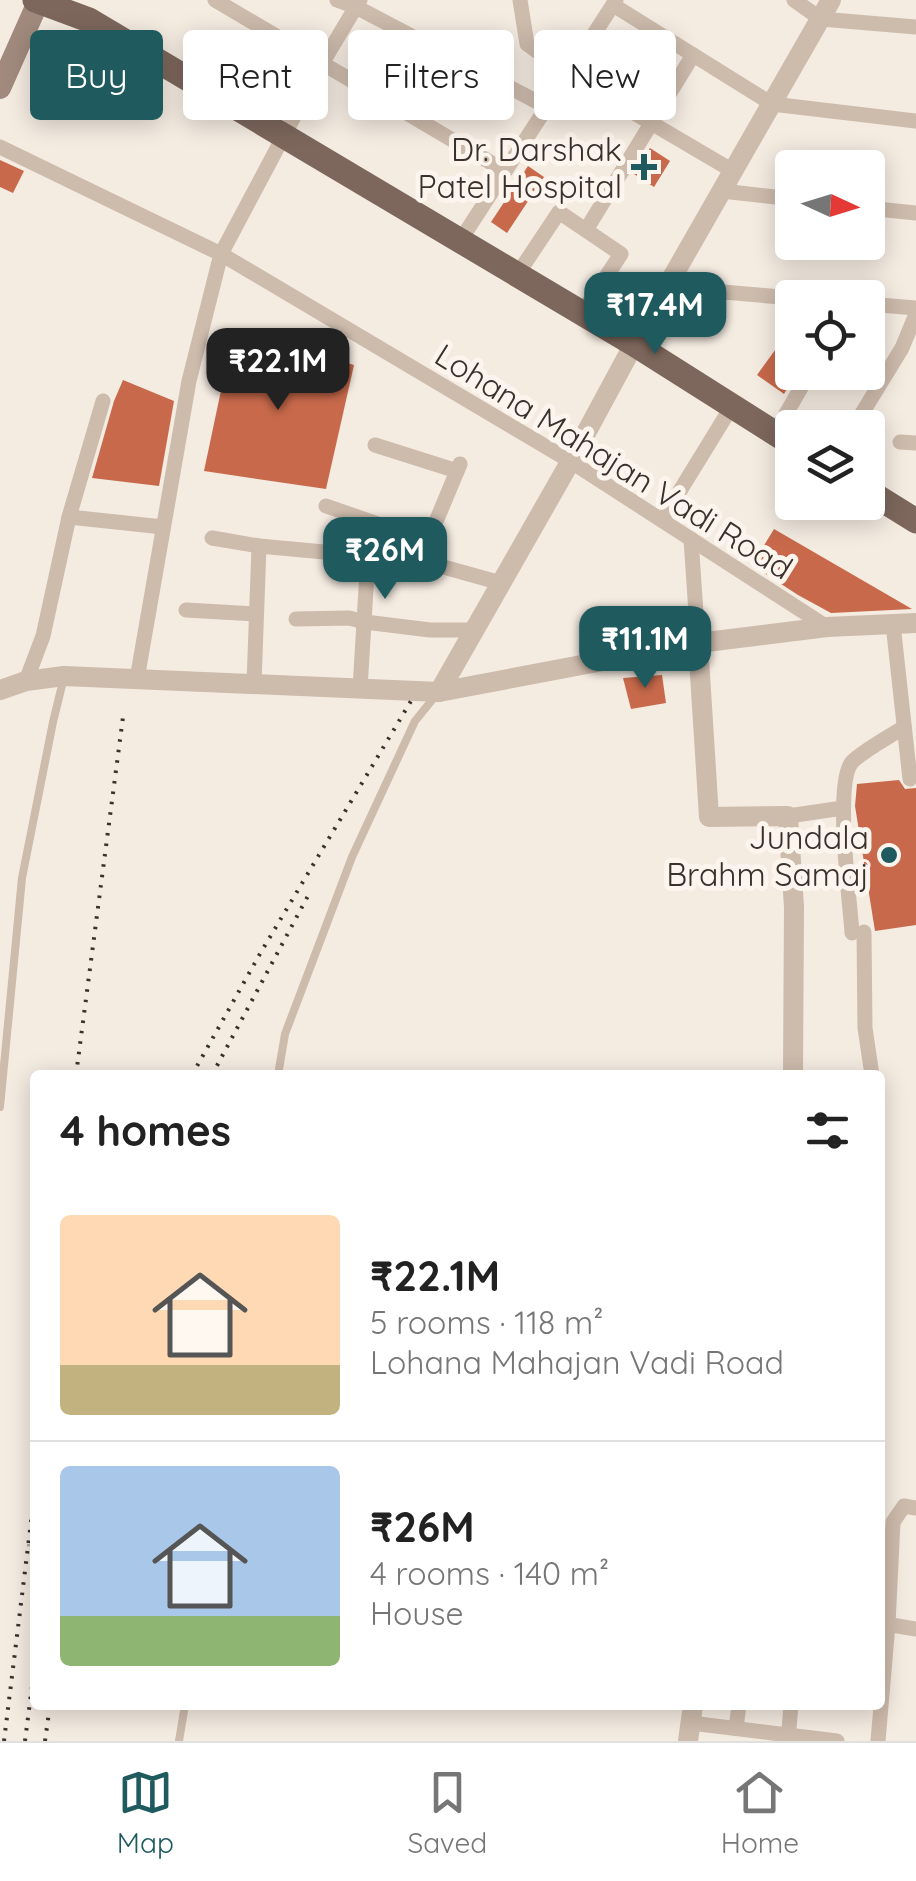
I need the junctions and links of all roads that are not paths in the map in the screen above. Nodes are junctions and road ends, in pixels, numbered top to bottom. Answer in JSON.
{"nodes":[{"id":1,"x":215,"y":0,"type":"edge"},
{"id":2,"x":337,"y":0,"type":"edge"},
{"id":3,"x":520,"y":0,"type":"edge"},
{"id":4,"x":794,"y":0,"type":"edge"},
{"id":5,"x":38,"y":1,"type":"edge"},
{"id":6,"x":614,"y":2,"type":"edge"},
{"id":7,"x":358,"y":3,"type":"edge"},
{"id":8,"x":826,"y":9,"type":"edge"},
{"id":9,"x":916,"y":28,"type":"edge"},
{"id":10,"x":267,"y":30,"type":"edge"},
{"id":11,"x":596,"y":30,"type":"edge"},
{"id":12,"x":534,"y":49,"type":"edge"},
{"id":13,"x":328,"y":54,"type":"edge"},
{"id":14,"x":693,"y":55,"type":"junction"},
{"id":15,"x":328,"y":65,"type":"edge"},
{"id":16,"x":0,"y":88,"type":"edge"},
{"id":17,"x":534,"y":100,"type":"edge"},
{"id":18,"x":772,"y":104,"type":"junction"},
{"id":19,"x":292,"y":120,"type":"edge"},
{"id":20,"x":539,"y":120,"type":"edge"},
{"id":21,"x":645,"y":120,"type":"edge"},
{"id":22,"x":916,"y":121,"type":"edge"},
{"id":23,"x":652,"y":124,"type":"junction"},
{"id":24,"x":283,"y":136,"type":"junction"},
{"id":25,"x":0,"y":148,"type":"edge"},
{"id":26,"x":506,"y":171,"type":"junction"},
{"id":27,"x":733,"y":172,"type":"junction"},
{"id":28,"x":722,"y":191,"type":"junction"},
{"id":29,"x":775,"y":197,"type":"edge"},
{"id":30,"x":885,"y":210,"type":"edge"},
{"id":31,"x":916,"y":213,"type":"edge"},
{"id":32,"x":586,"y":230,"type":"junction"},
{"id":33,"x":460,"y":241,"type":"junction"},
{"id":34,"x":221,"y":254,"type":"junction"},
{"id":35,"x":517,"y":274,"type":"junction"},
{"id":36,"x":666,"y":288,"type":"junction"},
{"id":37,"x":775,"y":297,"type":"edge"},
{"id":38,"x":885,"y":306,"type":"edge"},
{"id":39,"x":916,"y":311,"type":"edge"},
{"id":40,"x":582,"y":313,"type":"junction"},
{"id":41,"x":634,"y":344,"type":"junction"},
{"id":42,"x":909,"y":349,"type":"edge"},
{"id":43,"x":103,"y":401,"type":"dead end"},
{"id":44,"x":732,"y":406,"type":"junction"},
{"id":45,"x":866,"y":410,"type":"edge"},
{"id":46,"x":775,"y":432,"type":"edge"},
{"id":47,"x":375,"y":445,"type":"dead end"},
{"id":48,"x":570,"y":462,"type":"junction"},
{"id":49,"x":885,"y":502,"type":"edge"},
{"id":50,"x":326,"y":506,"type":"dead end"},
{"id":51,"x":69,"y":517,"type":"junction"},
{"id":52,"x":662,"y":520,"type":"junction"},
{"id":53,"x":916,"y":522,"type":"edge"},
{"id":54,"x":163,"y":527,"type":"junction"},
{"id":55,"x":212,"y":538,"type":"dead end"},
{"id":56,"x":692,"y":540,"type":"junction"},
{"id":57,"x":427,"y":541,"type":"junction"},
{"id":58,"x":259,"y":546,"type":"junction"},
{"id":59,"x":368,"y":555,"type":"junction"},
{"id":60,"x":422,"y":561,"type":"junction"},
{"id":61,"x":501,"y":582,"type":"junction"},
{"id":62,"x":186,"y":610,"type":"dead end"},
{"id":63,"x":256,"y":614,"type":"junction"},
{"id":64,"x":296,"y":619,"type":"dead end"},
{"id":65,"x":365,"y":622,"type":"junction"},
{"id":66,"x":916,"y":623,"type":"edge"},
{"id":67,"x":892,"y":624,"type":"junction"},
{"id":68,"x":827,"y":627,"type":"junction"},
{"id":69,"x":474,"y":630,"type":"junction"},
{"id":70,"x":698,"y":643,"type":"junction"},
{"id":71,"x":64,"y":676,"type":"junction"},
{"id":72,"x":137,"y":679,"type":"junction"},
{"id":73,"x":26,"y":681,"type":"junction"},
{"id":74,"x":254,"y":684,"type":"junction"},
{"id":75,"x":360,"y":688,"type":"junction"},
{"id":76,"x":0,"y":690,"type":"edge"},
{"id":77,"x":438,"y":692,"type":"junction"},
{"id":78,"x":904,"y":727,"type":"junction"},
{"id":79,"x":911,"y":749,"type":"edge"},
{"id":80,"x":910,"y":779,"type":"dead end"},
{"id":81,"x":843,"y":808,"type":"junction"},
{"id":82,"x":788,"y":816,"type":"junction"},
{"id":83,"x":279,"y":1070,"type":"edge"},
{"id":84,"x":793,"y":1070,"type":"edge"},
{"id":85,"x":871,"y":1070,"type":"edge"},
{"id":86,"x":0,"y":1107,"type":"edge"},
{"id":87,"x":916,"y":1508,"type":"edge"},
{"id":88,"x":885,"y":1613,"type":"edge"},
{"id":89,"x":885,"y":1624,"type":"edge"},
{"id":90,"x":916,"y":1629,"type":"edge"},
{"id":91,"x":184,"y":1710,"type":"edge"},
{"id":92,"x":738,"y":1710,"type":"edge"},
{"id":93,"x":791,"y":1710,"type":"edge"},
{"id":94,"x":880,"y":1710,"type":"edge"},
{"id":95,"x":691,"y":1723,"type":"edge"},
{"id":96,"x":736,"y":1728,"type":"junction"},
{"id":97,"x":788,"y":1738,"type":"edge"},
{"id":98,"x":179,"y":1741,"type":"edge"},
{"id":99,"x":837,"y":1741,"type":"edge"},
{"id":100,"x":878,"y":1741,"type":"edge"}],
"edges":[{"from":1,"to":10,"type":"street"},
{"from":2,"to":7,"type":"street"},
{"from":3,"to":12,"type":"street"},
{"from":4,"to":8,"type":"street"},
{"from":5,"to":16,"type":"main road"},
{"from":5,"to":24,"type":"main road"},
{"from":6,"to":11,"type":"street"},
{"from":6,"to":14,"type":"street"},
{"from":7,"to":13,"type":"street"},
{"from":7,"to":17,"type":"street"},
{"from":8,"to":9,"type":"street"},
{"from":8,"to":18,"type":"street"},
{"from":14,"to":18,"type":"street"},
{"from":14,"to":23,"type":"street"},
{"from":15,"to":26,"type":"street"},
{"from":18,"to":22,"type":"street"},
{"from":18,"to":27,"type":"street"},
{"from":19,"to":24,"type":"street"},
{"from":20,"to":26,"type":"street"},
{"from":21,"to":23,"type":"street"},
{"from":23,"to":27,"type":"street"},
{"from":23,"to":32,"type":"street"},
{"from":24,"to":33,"type":"main road"},
{"from":24,"to":34,"type":"street"},
{"from":25,"to":34,"type":"street","name":"Lohana Mahajan Vadi Road"},
{"from":26,"to":33,"type":"street"},
{"from":27,"to":28,"type":"street"},
{"from":28,"to":29,"type":"street"},
{"from":28,"to":36,"type":"street"},
{"from":30,"to":31,"type":"street"},
{"from":32,"to":35,"type":"street"},
{"from":32,"to":40,"type":"street"},
{"from":33,"to":35,"type":"main road"},
{"from":34,"to":48,"type":"street","name":"Lohana Mahajan Vadi Road"},
{"from":34,"to":54,"type":"street"},
{"from":35,"to":40,"type":"main road"},
{"from":36,"to":37,"type":"street"},
{"from":36,"to":41,"type":"street"},
{"from":38,"to":39,"type":"street"},
{"from":39,"to":42,"type":"street"},
{"from":40,"to":41,"type":"main road"},
{"from":41,"to":44,"type":"main road"},
{"from":41,"to":48,"type":"street"},
{"from":42,"to":45,"type":"street"},
{"from":43,"to":51,"type":"street"},
{"from":44,"to":46,"type":"main road"},
{"from":44,"to":52,"type":"street"},
{"from":47,"to":57,"type":"street"},
{"from":48,"to":52,"type":"street","name":"Lohana Mahajan Vadi Road"},
{"from":48,"to":61,"type":"street"},
{"from":49,"to":53,"type":"main road"},
{"from":50,"to":57,"type":"street"},
{"from":51,"to":54,"type":"street"},
{"from":51,"to":73,"type":"street"},
{"from":52,"to":56,"type":"street","name":"Lohana Mahajan Vadi Road"},
{"from":54,"to":72,"type":"street"},
{"from":55,"to":58,"type":"street"},
{"from":56,"to":68,"type":"street","name":"Lohana Mahajan Vadi Road"},
{"from":56,"to":70,"type":"street"},
{"from":57,"to":60,"type":"street"},
{"from":58,"to":59,"type":"street"},
{"from":58,"to":63,"type":"street"},
{"from":59,"to":60,"type":"street"},
{"from":59,"to":65,"type":"street"},
{"from":60,"to":61,"type":"street"},
{"from":61,"to":69,"type":"street"},
{"from":62,"to":63,"type":"street"},
{"from":63,"to":74,"type":"street"},
{"from":64,"to":65,"type":"street"},
{"from":65,"to":69,"type":"street"},
{"from":65,"to":75,"type":"street"},
{"from":66,"to":67,"type":"street"},
{"from":67,"to":68,"type":"street"},
{"from":67,"to":78,"type":"street"},
{"from":68,"to":70,"type":"street"},
{"from":69,"to":77,"type":"street"},
{"from":70,"to":77,"type":"street"},
{"from":70,"to":82,"type":"street"},
{"from":71,"to":72,"type":"street"},
{"from":71,"to":73,"type":"street"},
{"from":71,"to":86,"type":"lane"},
{"from":72,"to":74,"type":"street"},
{"from":73,"to":76,"type":"street"},
{"from":74,"to":75,"type":"street"},
{"from":75,"to":77,"type":"street"},
{"from":77,"to":83,"type":"lane"},
{"from":78,"to":79,"type":"street"},
{"from":78,"to":81,"type":"street"},
{"from":79,"to":80,"type":"street"},
{"from":81,"to":82,"type":"street"},
{"from":81,"to":85,"type":"street"},
{"from":82,"to":84,"type":"street"},
{"from":87,"to":88,"type":"street"},
{"from":89,"to":90,"type":"street"},
{"from":91,"to":98,"type":"lane"},
{"from":92,"to":96,"type":"street"},
{"from":93,"to":97,"type":"street"},
{"from":94,"to":100,"type":"street"},
{"from":95,"to":96,"type":"street"},
{"from":96,"to":97,"type":"street"},
{"from":97,"to":99,"type":"street"}]}
